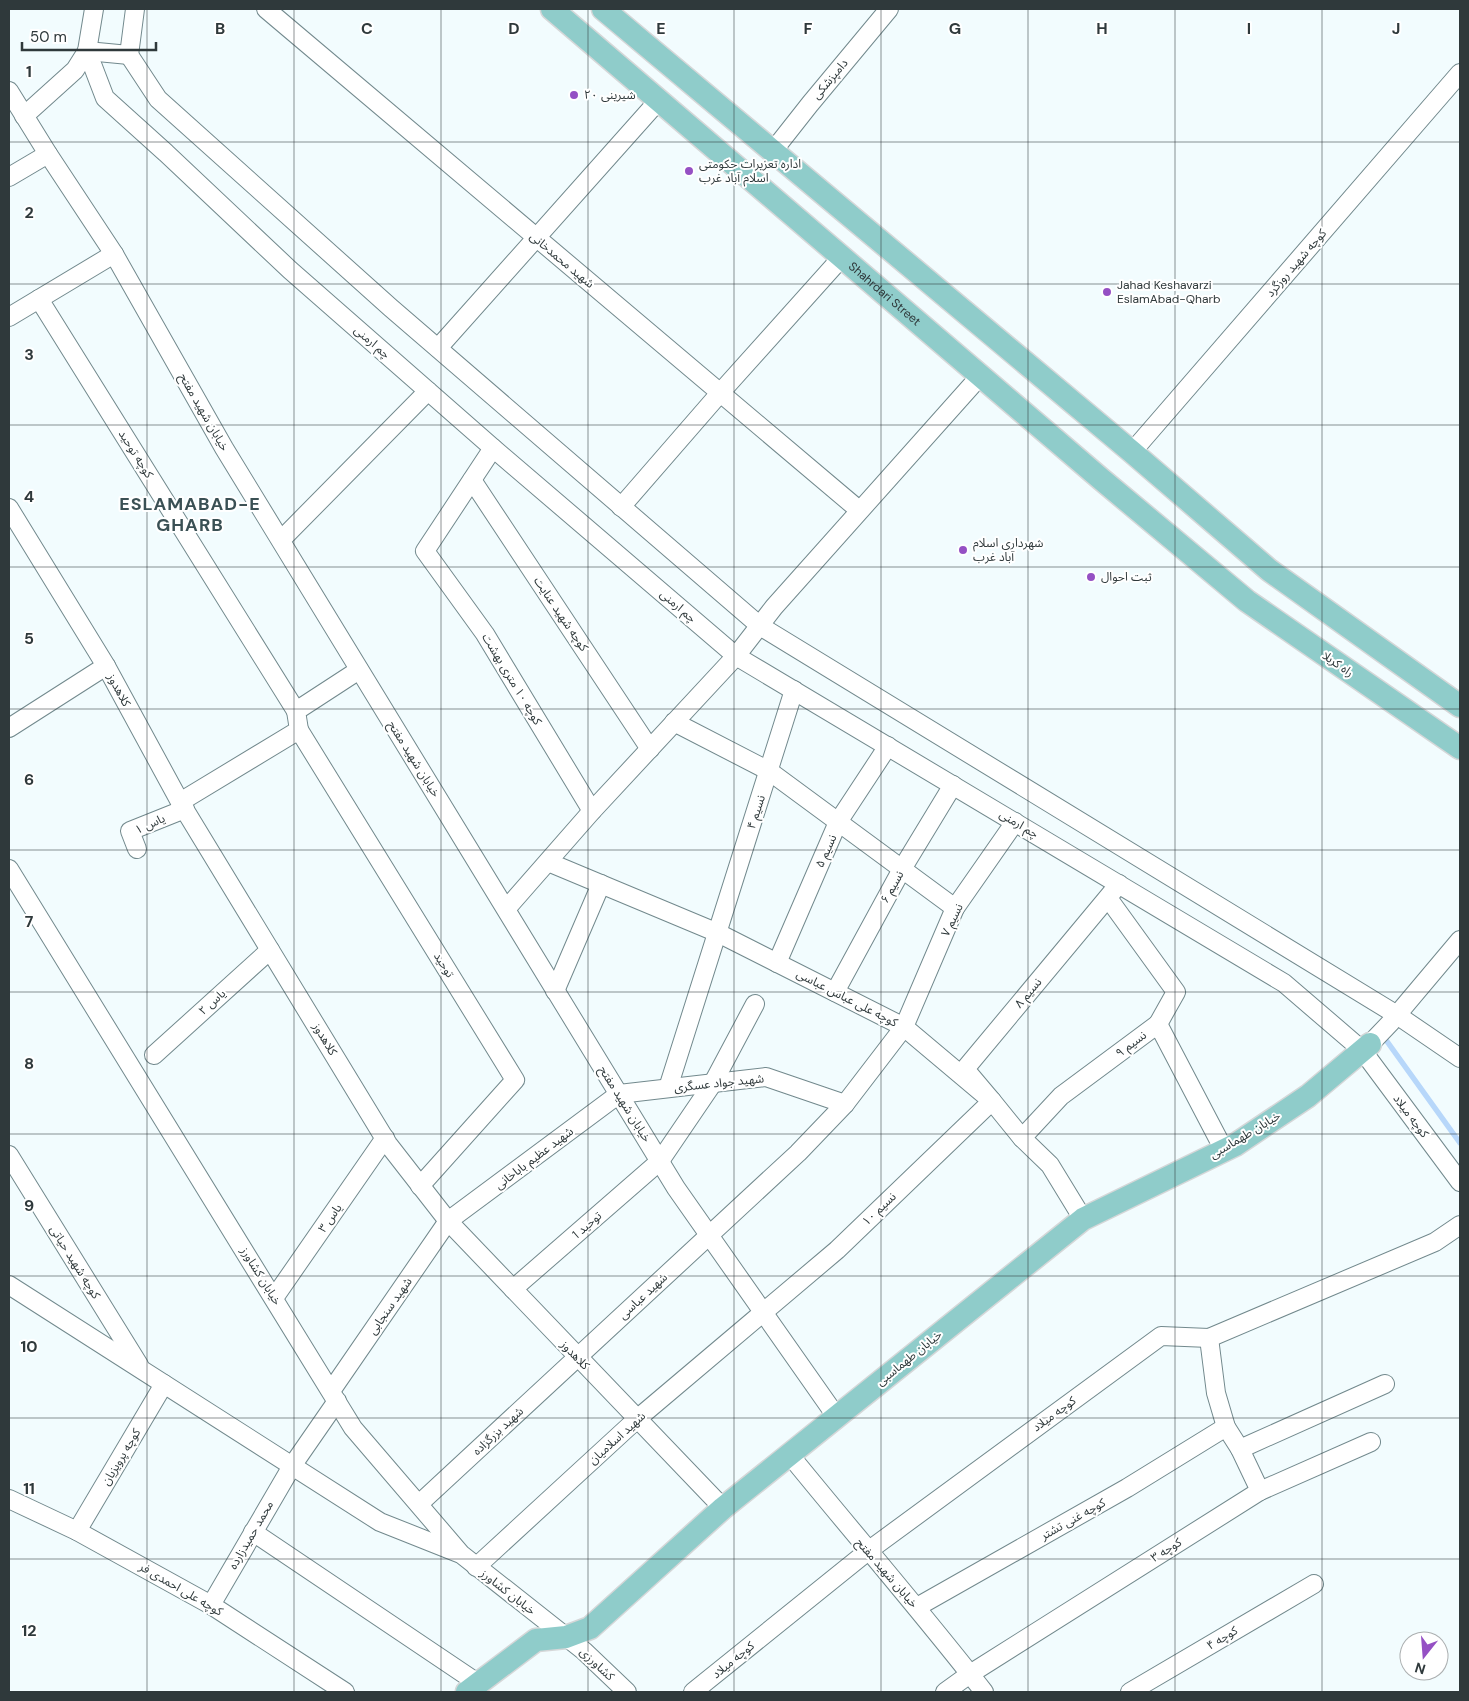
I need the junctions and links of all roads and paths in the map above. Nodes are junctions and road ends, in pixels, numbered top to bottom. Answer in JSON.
{"nodes":[{"id":1,"x":94,"y":9,"type":"edge"},
{"id":2,"x":135,"y":9,"type":"edge"},
{"id":3,"x":266,"y":9,"type":"edge"},
{"id":4,"x":552,"y":9,"type":"edge"},
{"id":5,"x":603,"y":9,"type":"edge"},
{"id":6,"x":889,"y":9,"type":"edge"},
{"id":7,"x":87,"y":51,"type":"junction"},
{"id":8,"x":129,"y":55,"type":"junction"},
{"id":9,"x":1460,"y":73,"type":"edge"},
{"id":10,"x":9,"y":91,"type":"edge"},
{"id":11,"x":659,"y":100,"type":"junction"},
{"id":12,"x":24,"y":116,"type":"junction"},
{"id":13,"x":773,"y":152,"type":"junction"},
{"id":14,"x":48,"y":154,"type":"junction"},
{"id":15,"x":9,"y":177,"type":"edge"},
{"id":16,"x":536,"y":238,"type":"junction"},
{"id":17,"x":114,"y":254,"type":"junction"},
{"id":18,"x":842,"y":257,"type":"junction"},
{"id":19,"x":39,"y":299,"type":"junction"},
{"id":20,"x":9,"y":317,"type":"edge"},
{"id":21,"x":438,"y":348,"type":"junction"},
{"id":22,"x":981,"y":374,"type":"junction"},
{"id":23,"x":428,"y":391,"type":"junction"},
{"id":24,"x":720,"y":393,"type":"junction"},
{"id":25,"x":493,"y":448,"type":"junction"},
{"id":26,"x":1132,"y":452,"type":"junction"},
{"id":27,"x":472,"y":480,"type":"junction"},
{"id":28,"x":622,"y":507,"type":"junction"},
{"id":29,"x":9,"y":508,"type":"edge"},
{"id":30,"x":859,"y":510,"type":"junction"},
{"id":31,"x":282,"y":540,"type":"junction"},
{"id":32,"x":1242,"y":547,"type":"junction"},
{"id":33,"x":1218,"y":576,"type":"junction"},
{"id":34,"x":1306,"y":596,"type":"junction"},
{"id":35,"x":760,"y":626,"type":"junction"},
{"id":36,"x":1284,"y":626,"type":"junction"},
{"id":37,"x":736,"y":656,"type":"junction"},
{"id":38,"x":106,"y":666,"type":"junction"},
{"id":39,"x":359,"y":670,"type":"junction"},
{"id":40,"x":794,"y":690,"type":"junction"},
{"id":41,"x":1460,"y":706,"type":"edge"},
{"id":42,"x":296,"y":711,"type":"junction"},
{"id":43,"x":674,"y":722,"type":"junction"},
{"id":44,"x":9,"y":728,"type":"edge"},
{"id":45,"x":299,"y":730,"type":"junction"},
{"id":46,"x":888,"y":746,"type":"junction"},
{"id":47,"x":650,"y":748,"type":"junction"},
{"id":48,"x":1460,"y":748,"type":"edge"},
{"id":49,"x":769,"y":771,"type":"junction"},
{"id":50,"x":953,"y":785,"type":"junction"},
{"id":51,"x":182,"y":806,"type":"junction"},
{"id":52,"x":592,"y":811,"type":"junction"},
{"id":53,"x":838,"y":822,"type":"junction"},
{"id":54,"x":1015,"y":822,"type":"junction"},
{"id":55,"x":138,"y":849,"type":"dead end"},
{"id":56,"x":548,"y":862,"type":"junction"},
{"id":57,"x":9,"y":869,"type":"edge"},
{"id":58,"x":902,"y":869,"type":"junction"},
{"id":59,"x":601,"y":884,"type":"junction"},
{"id":60,"x":1113,"y":891,"type":"junction"},
{"id":61,"x":507,"y":908,"type":"junction"},
{"id":62,"x":956,"y":908,"type":"junction"},
{"id":63,"x":718,"y":933,"type":"junction"},
{"id":64,"x":1460,"y":940,"type":"edge"},
{"id":65,"x":270,"y":950,"type":"junction"},
{"id":66,"x":777,"y":963,"type":"junction"},
{"id":67,"x":555,"y":991,"type":"junction"},
{"id":68,"x":835,"y":992,"type":"junction"},
{"id":69,"x":755,"y":1004,"type":"dead end"},
{"id":70,"x":1394,"y":1019,"type":"junction"},
{"id":71,"x":1158,"y":1024,"type":"junction"},
{"id":72,"x":904,"y":1027,"type":"junction"},
{"id":73,"x":1366,"y":1047,"type":"junction"},
{"id":74,"x":154,"y":1055,"type":"dead end"},
{"id":75,"x":1460,"y":1058,"type":"edge"},
{"id":76,"x":713,"y":1083,"type":"junction"},
{"id":77,"x":668,"y":1088,"type":"junction"},
{"id":78,"x":619,"y":1094,"type":"junction"},
{"id":79,"x":992,"y":1101,"type":"junction"},
{"id":80,"x":845,"y":1104,"type":"junction"},
{"id":81,"x":385,"y":1138,"type":"junction"},
{"id":82,"x":1022,"y":1138,"type":"junction"},
{"id":83,"x":1224,"y":1150,"type":"junction"},
{"id":84,"x":9,"y":1154,"type":"edge"},
{"id":85,"x":660,"y":1161,"type":"junction"},
{"id":86,"x":1460,"y":1182,"type":"edge"},
{"id":87,"x":420,"y":1186,"type":"junction"},
{"id":88,"x":1083,"y":1219,"type":"junction"},
{"id":89,"x":448,"y":1221,"type":"junction"},
{"id":90,"x":1460,"y":1225,"type":"edge"},
{"id":91,"x":709,"y":1235,"type":"junction"},
{"id":92,"x":9,"y":1285,"type":"edge"},
{"id":93,"x":513,"y":1289,"type":"junction"},
{"id":94,"x":274,"y":1298,"type":"junction"},
{"id":95,"x":762,"y":1313,"type":"junction"},
{"id":96,"x":1209,"y":1338,"type":"junction"},
{"id":97,"x":578,"y":1358,"type":"junction"},
{"id":98,"x":142,"y":1370,"type":"junction"},
{"id":99,"x":164,"y":1384,"type":"junction"},
{"id":100,"x":1385,"y":1384,"type":"dead end"},
{"id":101,"x":334,"y":1396,"type":"junction"},
{"id":102,"x":836,"y":1416,"type":"junction"},
{"id":103,"x":637,"y":1419,"type":"junction"},
{"id":104,"x":1226,"y":1427,"type":"junction"},
{"id":105,"x":1371,"y":1442,"type":"dead end"},
{"id":106,"x":1240,"y":1449,"type":"junction"},
{"id":107,"x":789,"y":1454,"type":"junction"},
{"id":108,"x":292,"y":1466,"type":"junction"},
{"id":109,"x":1260,"y":1491,"type":"junction"},
{"id":110,"x":9,"y":1499,"type":"edge"},
{"id":111,"x":419,"y":1504,"type":"junction"},
{"id":112,"x":723,"y":1508,"type":"junction"},
{"id":113,"x":77,"y":1531,"type":"junction"},
{"id":114,"x":253,"y":1532,"type":"junction"},
{"id":115,"x":868,"y":1551,"type":"junction"},
{"id":116,"x":461,"y":1554,"type":"junction"},
{"id":117,"x":476,"y":1567,"type":"junction"},
{"id":118,"x":1314,"y":1584,"type":"dead end"},
{"id":119,"x":211,"y":1604,"type":"junction"},
{"id":120,"x":917,"y":1607,"type":"junction"},
{"id":121,"x":566,"y":1637,"type":"junction"},
{"id":122,"x":970,"y":1674,"type":"junction"},
{"id":123,"x":473,"y":1688,"type":"edge"},
{"id":124,"x":345,"y":1692,"type":"edge"},
{"id":125,"x":627,"y":1692,"type":"edge"},
{"id":126,"x":693,"y":1692,"type":"edge"},
{"id":127,"x":945,"y":1692,"type":"edge"},
{"id":128,"x":984,"y":1692,"type":"edge"},
{"id":129,"x":1130,"y":1692,"type":"edge"}],
"edges":[{"from":1,"to":7,"type":"street"},
{"from":2,"to":8,"type":"street"},
{"from":3,"to":16,"type":"street","name":"شهید محمدخانی"},
{"from":4,"to":11,"type":"main road","name":"Shahrdari Street"},
{"from":5,"to":13,"type":"main road"},
{"from":6,"to":13,"type":"street","name":"دامپزشکی"},
{"from":7,"to":8,"type":"street"},
{"from":7,"to":12,"type":"street"},
{"from":7,"to":23,"type":"street","name":"چم ارمنی"},
{"from":8,"to":21,"type":"street"},
{"from":9,"to":26,"type":"street","name":"کوچه شهید روزگرد"},
{"from":10,"to":12,"type":"street","name":"خیابان شهید مفتح"},
{"from":11,"to":16,"type":"street"},
{"from":11,"to":18,"type":"main road","name":"Shahrdari Street"},
{"from":12,"to":14,"type":"street","name":"خیابان شهید مفتح"},
{"from":13,"to":26,"type":"main road"},
{"from":14,"to":15,"type":"street"},
{"from":14,"to":17,"type":"street","name":"خیابان شهید مفتح"},
{"from":16,"to":21,"type":"street"},
{"from":16,"to":24,"type":"street","name":"شهید محمدخانی"},
{"from":17,"to":19,"type":"street"},
{"from":17,"to":31,"type":"street","name":"خیابان شهید مفتح"},
{"from":18,"to":22,"type":"main road","name":"Shahrdari Street"},
{"from":18,"to":24,"type":"street"},
{"from":19,"to":20,"type":"street"},
{"from":19,"to":42,"type":"street","name":"کوچه توحید"},
{"from":21,"to":28,"type":"street"},
{"from":22,"to":30,"type":"street"},
{"from":22,"to":33,"type":"main road","name":"Shahrdari Street"},
{"from":23,"to":25,"type":"street","name":"چم ارمنی"},
{"from":23,"to":31,"type":"street"},
{"from":24,"to":28,"type":"street"},
{"from":24,"to":30,"type":"street","name":"شهید محمدخانی"},
{"from":25,"to":27,"type":"street"},
{"from":25,"to":37,"type":"street","name":"چم ارمنی"},
{"from":26,"to":32,"type":"main road"},
{"from":27,"to":47,"type":"street","name":"کوچه شهید عنایت"},
{"from":27,"to":52,"type":"street","name":"کوچه ۱۰ متری بهشت"},
{"from":28,"to":35,"type":"street"},
{"from":29,"to":38,"type":"street","name":"کلاهدوز"},
{"from":30,"to":35,"type":"street"},
{"from":31,"to":39,"type":"street","name":"خیابان شهید مفتح"},
{"from":32,"to":33,"type":"main road"},
{"from":32,"to":34,"type":"main road"},
{"from":33,"to":36,"type":"main road","name":"راه کربلا"},
{"from":34,"to":36,"type":"main road"},
{"from":34,"to":41,"type":"main road"},
{"from":35,"to":37,"type":"street"},
{"from":35,"to":70,"type":"street"},
{"from":36,"to":48,"type":"main road","name":"راه کربلا"},
{"from":37,"to":40,"type":"street","name":"چم ارمنی"},
{"from":37,"to":43,"type":"street"},
{"from":38,"to":44,"type":"street"},
{"from":38,"to":51,"type":"street","name":"کلاهدوز"},
{"from":39,"to":42,"type":"street"},
{"from":39,"to":61,"type":"street","name":"خیابان شهید مفتح"},
{"from":40,"to":46,"type":"street","name":"چم ارمنی"},
{"from":40,"to":49,"type":"street","name":"نسیم ۴"},
{"from":42,"to":45,"type":"street"},
{"from":43,"to":47,"type":"street"},
{"from":43,"to":49,"type":"street"},
{"from":45,"to":51,"type":"street"},
{"from":45,"to":87,"type":"street","name":"توحید"},
{"from":46,"to":50,"type":"street","name":"چم ارمنی"},
{"from":46,"to":53,"type":"street","name":"نسیم ۵"},
{"from":47,"to":52,"type":"street"},
{"from":49,"to":53,"type":"street"},
{"from":49,"to":63,"type":"street","name":"نسیم ۴"},
{"from":50,"to":54,"type":"street","name":"چم ارمنی"},
{"from":50,"to":58,"type":"street","name":"نسیم ۶"},
{"from":51,"to":55,"type":"street","name":"یاس ۱"},
{"from":51,"to":65,"type":"street","name":"کلاهدوز"},
{"from":52,"to":56,"type":"street"},
{"from":53,"to":58,"type":"street"},
{"from":53,"to":66,"type":"street","name":"نسیم ۵"},
{"from":54,"to":60,"type":"street","name":"چم ارمنی"},
{"from":54,"to":62,"type":"street","name":"نسیم ۷"},
{"from":56,"to":59,"type":"street","name":"کوچه علی عباس عباسی"},
{"from":56,"to":61,"type":"street"},
{"from":57,"to":94,"type":"street","name":"خیابان کشاورز"},
{"from":58,"to":62,"type":"street"},
{"from":58,"to":68,"type":"street","name":"نسیم ۶"},
{"from":59,"to":63,"type":"street","name":"کوچه علی عباس عباسی"},
{"from":59,"to":67,"type":"street"},
{"from":60,"to":71,"type":"street"},
{"from":60,"to":73,"type":"street","name":"چم ارمنی"},
{"from":60,"to":79,"type":"street","name":"نسیم ۸"},
{"from":61,"to":67,"type":"street","name":"خیابان شهید مفتح"},
{"from":62,"to":72,"type":"street","name":"نسیم ۷"},
{"from":63,"to":66,"type":"street","name":"کوچه علی عباس عباسی"},
{"from":63,"to":77,"type":"street","name":"نسیم ۴"},
{"from":64,"to":70,"type":"street"},
{"from":65,"to":74,"type":"street","name":"یاس ۲"},
{"from":65,"to":81,"type":"street","name":"کلاهدوز"},
{"from":66,"to":68,"type":"street","name":"کوچه علی عباس عباسی"},
{"from":67,"to":78,"type":"street","name":"خیابان شهید مفتح"},
{"from":68,"to":72,"type":"street","name":"کوچه علی عباس عباسی"},
{"from":69,"to":76,"type":"street","name":"توحید 1"},
{"from":70,"to":73,"type":"street"},
{"from":70,"to":75,"type":"street"},
{"from":71,"to":82,"type":"street","name":"نسیم ۹"},
{"from":71,"to":83,"type":"street","name":"نسیم ۹"},
{"from":72,"to":79,"type":"street","name":"کوچه علی عباس عباسی"},
{"from":72,"to":80,"type":"street","name":"نسیم ۷"},
{"from":73,"to":83,"type":"main road","name":"خیابان طهماسبی"},
{"from":73,"to":86,"type":"street","name":"کوچه میلاد"},
{"from":76,"to":77,"type":"street","name":"شهید جواد عسگری"},
{"from":76,"to":80,"type":"street","name":"شهید جواد عسگری"},
{"from":76,"to":85,"type":"street","name":"توحید 1"},
{"from":77,"to":78,"type":"street","name":"شهید جواد عسگری"},
{"from":78,"to":85,"type":"street","name":"خیابان شهید مفتح"},
{"from":78,"to":89,"type":"street","name":"شهید عظیم باباخانی"},
{"from":79,"to":82,"type":"street","name":"کوچه علی عباس عباسی"},
{"from":79,"to":95,"type":"street","name":"نسیم ۱۰"},
{"from":80,"to":91,"type":"street","name":"شهید عباسی"},
{"from":81,"to":87,"type":"street","name":"کلاهدوز"},
{"from":81,"to":94,"type":"street","name":"یاس ۳"},
{"from":82,"to":88,"type":"street","name":"کوچه علی عباس عباسی"},
{"from":83,"to":88,"type":"main road","name":"خیابان طهماسبی"},
{"from":84,"to":98,"type":"street","name":"کوچه شهید حیاتی"},
{"from":85,"to":91,"type":"street","name":"خیابان شهید مفتح"},
{"from":85,"to":93,"type":"street","name":"توحید 1"},
{"from":87,"to":89,"type":"street","name":"کلاهدوز"},
{"from":88,"to":102,"type":"main road","name":"خیابان طهماسبی"},
{"from":89,"to":93,"type":"street","name":"کلاهدوز"},
{"from":89,"to":101,"type":"street","name":"شهید سنجابی"},
{"from":90,"to":96,"type":"street","name":"کوچه میلاد"},
{"from":91,"to":95,"type":"street","name":"خیابان شهید مفتح"},
{"from":91,"to":97,"type":"street","name":"شهید عباسی"},
{"from":92,"to":98,"type":"street"},
{"from":93,"to":97,"type":"street","name":"کلاهدوز"},
{"from":94,"to":101,"type":"street","name":"خیابان کشاورز"},
{"from":95,"to":102,"type":"street","name":"خیابان شهید مفتح"},
{"from":95,"to":103,"type":"street","name":"شهید اسلامیان"},
{"from":96,"to":104,"type":"street"},
{"from":96,"to":115,"type":"street","name":"کوچه میلاد"},
{"from":97,"to":103,"type":"street","name":"کلاهدوز"},
{"from":97,"to":111,"type":"street","name":"شهید بزرگزاده"},
{"from":98,"to":99,"type":"street"},
{"from":99,"to":108,"type":"street"},
{"from":99,"to":113,"type":"street","name":"کوچه پرویزیان"},
{"from":100,"to":106,"type":"street"},
{"from":101,"to":108,"type":"street","name":"شهید سنجابی"},
{"from":101,"to":111,"type":"street","name":"خیابان کشاورز"},
{"from":102,"to":107,"type":"main road","name":"خیابان طهماسبی"},
{"from":103,"to":112,"type":"street","name":"کلاهدوز"},
{"from":103,"to":117,"type":"street","name":"شهید اسلامیان"},
{"from":104,"to":106,"type":"street"},
{"from":104,"to":120,"type":"street","name":"کوچه غنی تشتر"},
{"from":105,"to":109,"type":"street","name":"کوچه ۳"},
{"from":106,"to":109,"type":"street"},
{"from":107,"to":112,"type":"main road","name":"خیابان طهماسبی"},
{"from":107,"to":115,"type":"street","name":"خیابان شهید مفتح"},
{"from":108,"to":114,"type":"street","name":"محمد حمیدزارده"},
{"from":108,"to":116,"type":"street"},
{"from":109,"to":122,"type":"street","name":"کوچه ۳"},
{"from":110,"to":113,"type":"street","name":"کوچه علی احمدی فر"},
{"from":111,"to":116,"type":"street","name":"خیابان کشاورز"},
{"from":112,"to":121,"type":"main road","name":"خیابان طهماسبی"},
{"from":113,"to":119,"type":"street","name":"کوچه علی احمدی فر"},
{"from":114,"to":119,"type":"street","name":"محمد حمیدزارده"},
{"from":114,"to":123,"type":"street"},
{"from":115,"to":120,"type":"street","name":"خیابان شهید مفتح"},
{"from":115,"to":126,"type":"street","name":"کوچه میلاد"},
{"from":116,"to":117,"type":"street","name":"خیابان کشاورز"},
{"from":117,"to":121,"type":"street","name":"خیابان کشاورز"},
{"from":118,"to":129,"type":"street","name":"کوچه ۴"},
{"from":119,"to":124,"type":"street","name":"کوچه علی احمدی فر"},
{"from":120,"to":122,"type":"street","name":"خیابان شهید مفتح"},
{"from":121,"to":123,"type":"main road","name":"خیابان طهماسبی"},
{"from":121,"to":125,"type":"street","name":"کشاورزی"},
{"from":122,"to":127,"type":"street","name":"کوچه ۳"},
{"from":122,"to":128,"type":"street","name":"خیابان شهید مفتح"}]}
